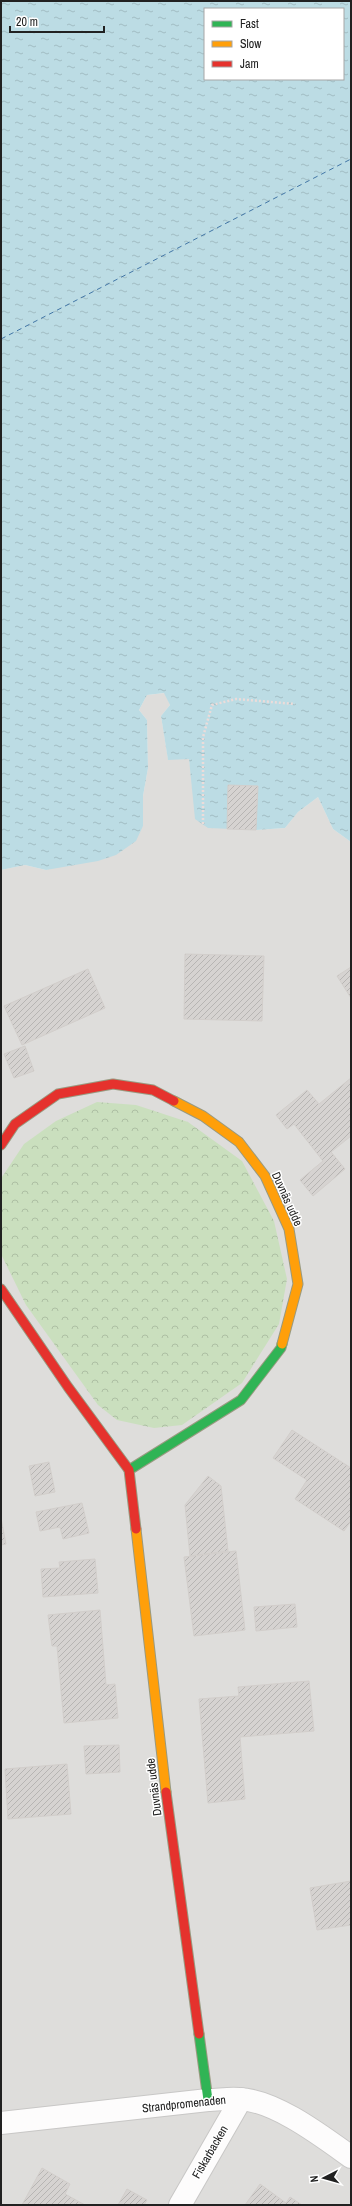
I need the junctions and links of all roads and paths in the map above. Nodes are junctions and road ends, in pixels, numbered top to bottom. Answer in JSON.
{"nodes":[{"id":1,"x":295,"y":704,"type":"dead end"},
{"id":2,"x":203,"y":824,"type":"dead end"},
{"id":3,"x":1,"y":1145,"type":"edge"},
{"id":4,"x":1,"y":1289,"type":"edge"},
{"id":5,"x":129,"y":1470,"type":"junction"},
{"id":6,"x":241,"y":2099,"type":"junction"},
{"id":7,"x":208,"y":2100,"type":"junction"},
{"id":8,"x":1,"y":2123,"type":"edge"},
{"id":9,"x":351,"y":2157,"type":"edge"},
{"id":10,"x":180,"y":2205,"type":"edge"}],
"edges":[{"from":1,"to":2,"type":"path"},
{"from":3,"to":5,"type":"street","name":"Duvnäs udde"},
{"from":4,"to":5,"type":"street","name":"Duvnäs udde"},
{"from":5,"to":7,"type":"street","name":"Duvnäs udde"},
{"from":6,"to":7,"type":"street","name":"Strandpromenaden"},
{"from":6,"to":9,"type":"street","name":"Strandpromenaden"},
{"from":6,"to":10,"type":"street","name":"Fiskarbacken"},
{"from":7,"to":8,"type":"street","name":"Strandpromenaden"}]}
